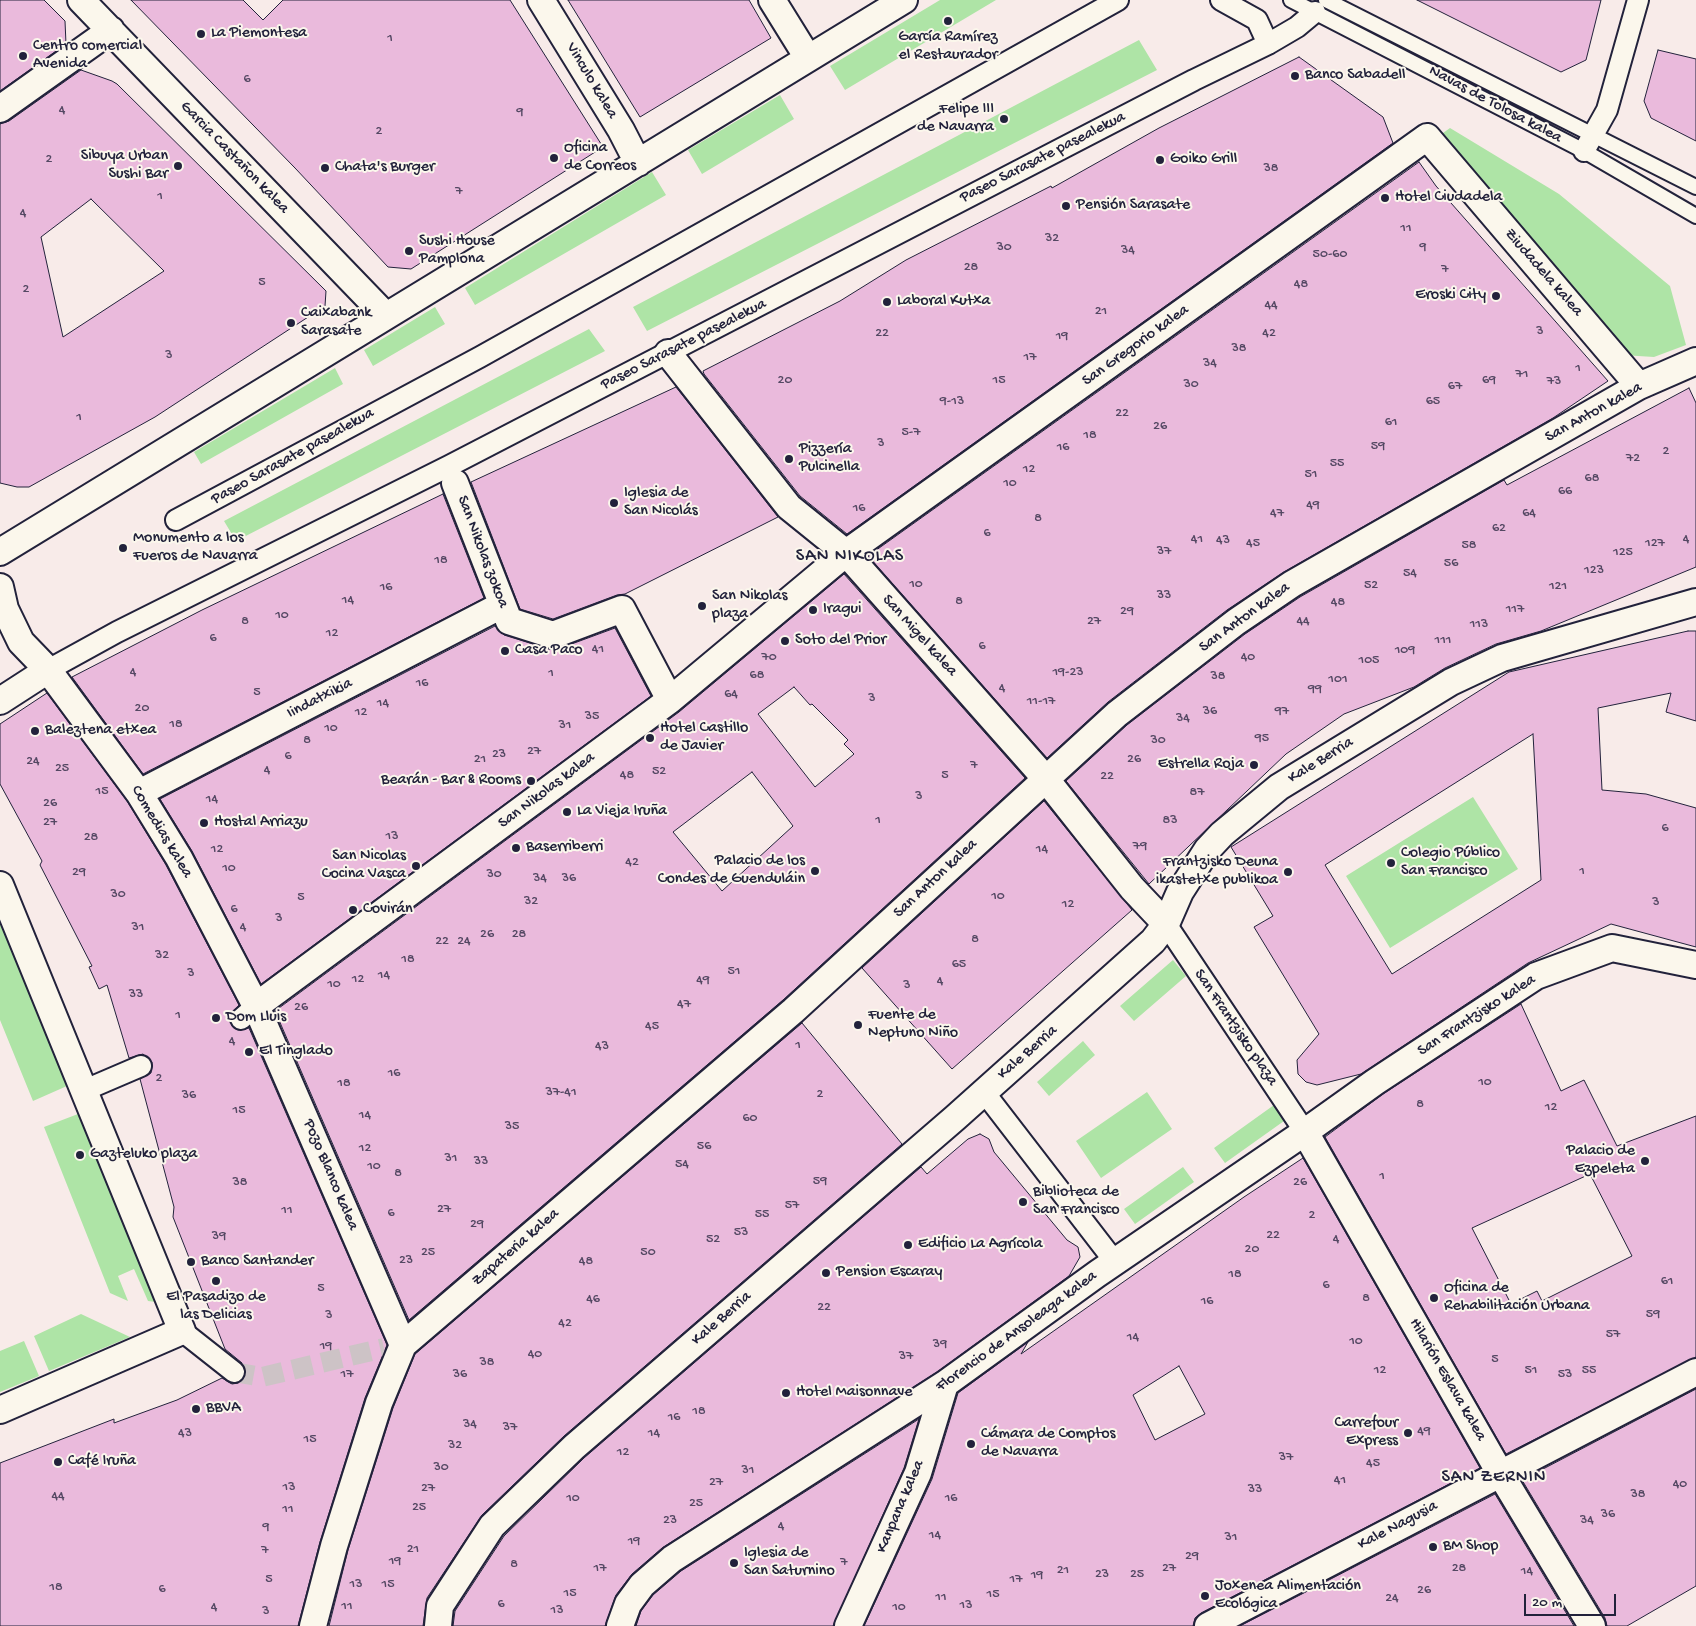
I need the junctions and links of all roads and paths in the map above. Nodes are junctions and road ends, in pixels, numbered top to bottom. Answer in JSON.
{"nodes":[{"id":1,"x":81,"y":0,"type":"edge"},
{"id":2,"x":541,"y":0,"type":"edge"},
{"id":3,"x":772,"y":0,"type":"edge"},
{"id":4,"x":904,"y":0,"type":"edge"},
{"id":5,"x":1118,"y":0,"type":"edge"},
{"id":6,"x":1221,"y":0,"type":"edge"},
{"id":7,"x":1291,"y":0,"type":"edge"},
{"id":8,"x":1638,"y":0,"type":"edge"},
{"id":9,"x":1321,"y":6,"type":"edge"},
{"id":10,"x":111,"y":30,"type":"junction"},
{"id":11,"x":1268,"y":44,"type":"junction"},
{"id":12,"x":808,"y":58,"type":"junction"},
{"id":13,"x":0,"y":109,"type":"edge"},
{"id":14,"x":1427,"y":137,"type":"joint"},
{"id":15,"x":1589,"y":143,"type":"junction"},
{"id":16,"x":638,"y":163,"type":"junction"},
{"id":17,"x":1696,"y":187,"type":"edge"},
{"id":18,"x":1696,"y":216,"type":"edge"},
{"id":19,"x":386,"y":316,"type":"junction"},
{"id":20,"x":668,"y":353,"type":"junction"},
{"id":21,"x":1696,"y":361,"type":"edge"},
{"id":22,"x":1639,"y":386,"type":"junction"},
{"id":23,"x":452,"y":474,"type":"junction"},
{"id":24,"x":176,"y":520,"type":"dead end"},
{"id":25,"x":0,"y":552,"type":"edge"},
{"id":26,"x":846,"y":554,"type":"junction"},
{"id":27,"x":0,"y":587,"type":"edge"},
{"id":28,"x":1696,"y":602,"type":"edge"},
{"id":29,"x":502,"y":605,"type":"junction"},
{"id":30,"x":48,"y":670,"type":"junction"},
{"id":31,"x":0,"y":701,"type":"edge"},
{"id":32,"x":664,"y":704,"type":"junction"},
{"id":33,"x":1046,"y":778,"type":"junction"},
{"id":34,"x":139,"y":793,"type":"junction"},
{"id":35,"x":0,"y":885,"type":"edge"},
{"id":36,"x":1166,"y":924,"type":"junction"},
{"id":37,"x":852,"y":958,"type":"joint"},
{"id":38,"x":1696,"y":966,"type":"edge"},
{"id":39,"x":249,"y":1012,"type":"junction"},
{"id":40,"x":141,"y":1066,"type":"dead end"},
{"id":41,"x":84,"y":1090,"type":"junction"},
{"id":42,"x":984,"y":1092,"type":"junction"},
{"id":43,"x":1305,"y":1132,"type":"junction"},
{"id":44,"x":1115,"y":1262,"type":"junction"},
{"id":45,"x":182,"y":1331,"type":"junction"},
{"id":46,"x":394,"y":1346,"type":"junction"},
{"id":47,"x":234,"y":1372,"type":"tunnel mouth"},
{"id":48,"x":1696,"y":1372,"type":"edge"},
{"id":49,"x":945,"y":1384,"type":"junction"},
{"id":50,"x":0,"y":1410,"type":"edge"},
{"id":51,"x":1500,"y":1473,"type":"junction"},
{"id":52,"x":313,"y":1626,"type":"edge"},
{"id":53,"x":438,"y":1626,"type":"edge"},
{"id":54,"x":620,"y":1626,"type":"edge"},
{"id":55,"x":848,"y":1626,"type":"edge"},
{"id":56,"x":1208,"y":1626,"type":"edge"},
{"id":57,"x":1592,"y":1626,"type":"edge"}],
"edges":[{"from":1,"to":10,"type":"street","name":"Garcia Castañon kalea"},
{"from":2,"to":16,"type":"street","name":"Vinculo kalea"},
{"from":3,"to":12,"type":"street"},
{"from":4,"to":12,"type":"street"},
{"from":5,"to":24,"type":"street","name":"Paseo Sarasate pasealekua"},
{"from":6,"to":11,"type":"street"},
{"from":7,"to":9,"type":"lane","name":"Navas de Tolosa kalea"},
{"from":8,"to":15,"type":"street"},
{"from":9,"to":11,"type":"street","name":"Paseo Sarasate pasealekua"},
{"from":9,"to":15,"type":"lane","name":"Navas de Tolosa kalea"},
{"from":10,"to":13,"type":"street"},
{"from":10,"to":19,"type":"street","name":"Garcia Castañon kalea"},
{"from":11,"to":20,"type":"street","name":"Paseo Sarasate pasealekua"},
{"from":12,"to":16,"type":"street"},
{"from":14,"to":22,"type":"street","name":"Ziudadela kalea"},
{"from":14,"to":26,"type":"street","name":"San Gregorio kalea"},
{"from":15,"to":17,"type":"lane","name":"Navas de Tolosa kalea"},
{"from":15,"to":18,"type":"lane","name":"Navas de Tolosa kalea"},
{"from":16,"to":19,"type":"street"},
{"from":19,"to":25,"type":"street"},
{"from":20,"to":23,"type":"street","name":"Paseo Sarasate pasealekua"},
{"from":20,"to":26,"type":"street","name":"San Migel kalea"},
{"from":21,"to":22,"type":"street","name":"San Anton kalea"},
{"from":22,"to":33,"type":"street","name":"San Anton kalea"},
{"from":23,"to":29,"type":"street","name":"San Nikolas zokoa"},
{"from":23,"to":30,"type":"street","name":"Paseo Sarasate pasealekua"},
{"from":26,"to":32,"type":"street","name":"San Nikolas kalea"},
{"from":26,"to":33,"type":"street","name":"San Migel kalea"},
{"from":27,"to":30,"type":"street"},
{"from":28,"to":36,"type":"street","name":"Kale Berria"},
{"from":29,"to":32,"type":"street","name":"San Nikolas zokoa"},
{"from":29,"to":34,"type":"street","name":"Iindatxikia"},
{"from":30,"to":31,"type":"street","name":"Paseo Sarasate pasealekua"},
{"from":30,"to":34,"type":"street","name":"Comedias kalea"},
{"from":32,"to":39,"type":"street","name":"San Nikolas kalea"},
{"from":33,"to":36,"type":"street","name":"San Migel kalea"},
{"from":33,"to":37,"type":"street","name":"San Anton kalea"},
{"from":34,"to":39,"type":"street","name":"Comedias kalea"},
{"from":35,"to":41,"type":"street"},
{"from":36,"to":42,"type":"street","name":"Kale Berria"},
{"from":36,"to":43,"type":"street","name":"San Frantzisko plaza"},
{"from":37,"to":46,"type":"street","name":"Zapateria kalea"},
{"from":38,"to":43,"type":"street","name":"San Frantzisko kalea"},
{"from":39,"to":46,"type":"street","name":"Pozo Blanco kalea"},
{"from":40,"to":41,"type":"street"},
{"from":41,"to":45,"type":"street"},
{"from":42,"to":44,"type":"street"},
{"from":42,"to":53,"type":"street","name":"Kale Berria"},
{"from":43,"to":44,"type":"street","name":"Florencio de Ansoleaga kalea"},
{"from":43,"to":51,"type":"street","name":"Hilarión Eslava kalea"},
{"from":44,"to":49,"type":"street","name":"Florencio de Ansoleaga kalea"},
{"from":45,"to":47,"type":"street"},
{"from":45,"to":50,"type":"street"},
{"from":46,"to":52,"type":"street","name":"Zapateria kalea"},
{"from":48,"to":51,"type":"street","name":"Kale Nagusia"},
{"from":49,"to":54,"type":"street","name":"Florencio de Ansoleaga kalea"},
{"from":49,"to":55,"type":"street","name":"Kanpana kalea"},
{"from":51,"to":56,"type":"street","name":"Kale Nagusia"},
{"from":51,"to":57,"type":"street","name":"Hilarión Eslava kalea"}]}
